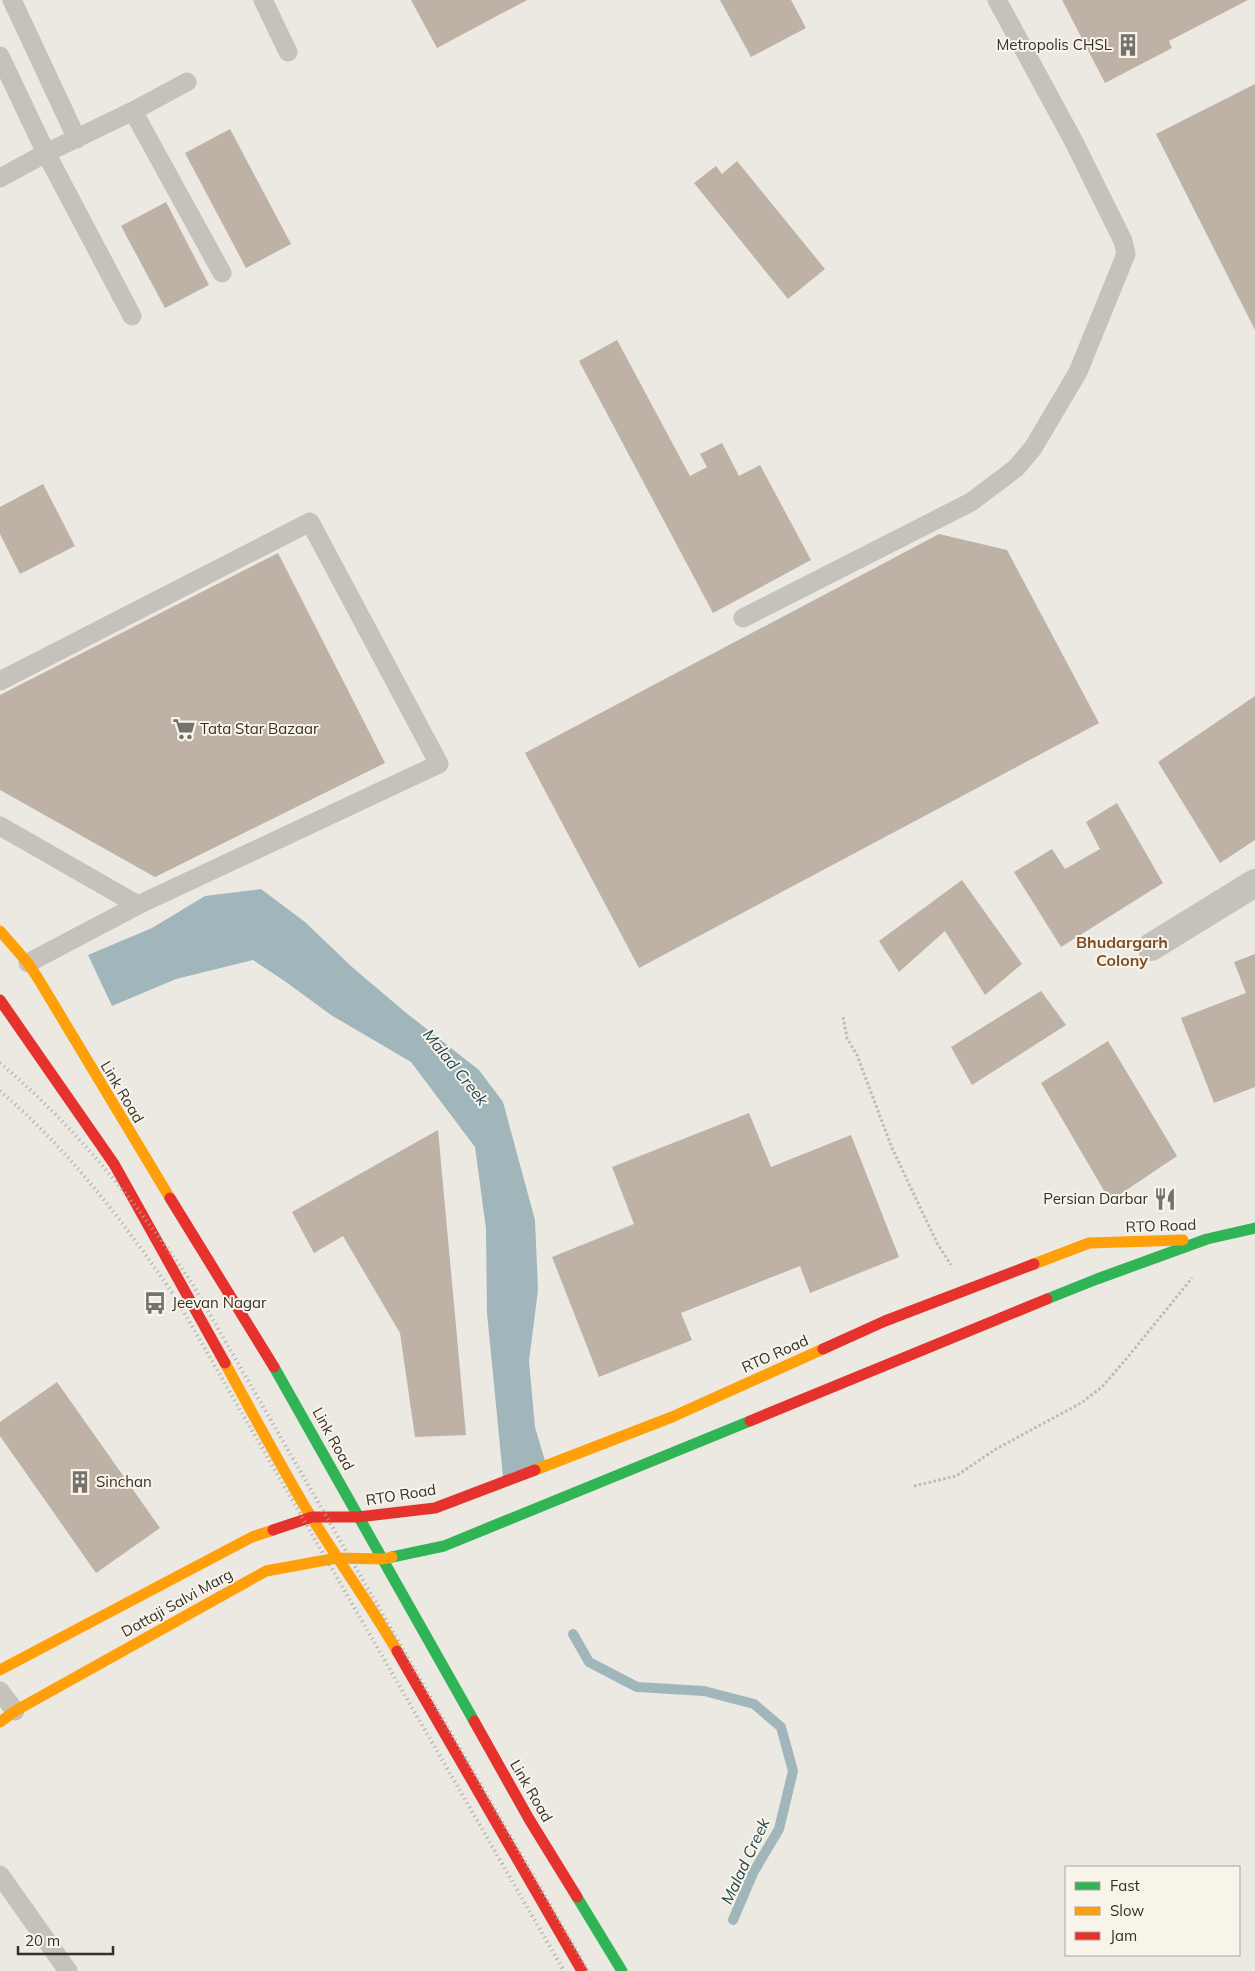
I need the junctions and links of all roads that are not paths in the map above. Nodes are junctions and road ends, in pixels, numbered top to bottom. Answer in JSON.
{"nodes":[{"id":1,"x":12,"y":0,"type":"edge"},
{"id":2,"x":263,"y":0,"type":"edge"},
{"id":3,"x":997,"y":0,"type":"edge"},
{"id":4,"x":288,"y":52,"type":"dead end"},
{"id":5,"x":0,"y":56,"type":"edge"},
{"id":6,"x":187,"y":82,"type":"dead end"},
{"id":7,"x":134,"y":111,"type":"junction"},
{"id":8,"x":77,"y":139,"type":"junction"},
{"id":9,"x":46,"y":153,"type":"junction"},
{"id":10,"x":0,"y":178,"type":"edge"},
{"id":11,"x":222,"y":273,"type":"dead end"},
{"id":12,"x":132,"y":316,"type":"dead end"},
{"id":13,"x":743,"y":618,"type":"dead end"},
{"id":14,"x":0,"y":681,"type":"edge"},
{"id":15,"x":0,"y":826,"type":"edge"},
{"id":16,"x":1255,"y":883,"type":"edge"},
{"id":17,"x":138,"y":905,"type":"junction"},
{"id":18,"x":0,"y":931,"type":"edge"},
{"id":19,"x":1151,"y":947,"type":"dead end"},
{"id":20,"x":28,"y":963,"type":"junction"},
{"id":21,"x":0,"y":1000,"type":"edge"},
{"id":22,"x":1255,"y":1228,"type":"edge"},
{"id":23,"x":1207,"y":1239,"type":"junction"},
{"id":24,"x":312,"y":1517,"type":"junction"},
{"id":25,"x":358,"y":1517,"type":"junction"},
{"id":26,"x":337,"y":1558,"type":"junction"},
{"id":27,"x":383,"y":1559,"type":"junction"},
{"id":28,"x":0,"y":1670,"type":"edge"},
{"id":29,"x":0,"y":1692,"type":"edge"},
{"id":30,"x":15,"y":1711,"type":"junction"},
{"id":31,"x":0,"y":1722,"type":"edge"},
{"id":32,"x":0,"y":1875,"type":"edge"},
{"id":33,"x":68,"y":1971,"type":"edge"},
{"id":34,"x":582,"y":1971,"type":"edge"},
{"id":35,"x":622,"y":1971,"type":"edge"}],
"edges":[{"from":1,"to":8,"type":"lane"},
{"from":2,"to":4,"type":"lane"},
{"from":3,"to":13,"type":"lane"},
{"from":5,"to":9,"type":"lane"},
{"from":6,"to":7,"type":"lane"},
{"from":7,"to":8,"type":"lane"},
{"from":7,"to":11,"type":"lane"},
{"from":8,"to":9,"type":"lane"},
{"from":9,"to":10,"type":"lane"},
{"from":9,"to":12,"type":"lane"},
{"from":14,"to":17,"type":"lane"},
{"from":15,"to":17,"type":"lane"},
{"from":16,"to":19,"type":"street"},
{"from":17,"to":20,"type":"lane"},
{"from":18,"to":20,"type":"street","name":"Link Road"},
{"from":20,"to":25,"type":"street","name":"Link Road"},
{"from":21,"to":24,"type":"street"},
{"from":22,"to":23,"type":"street","name":"RTO Road"},
{"from":23,"to":25,"type":"street","name":"RTO Road"},
{"from":23,"to":27,"type":"street","name":"RTO Road"},
{"from":24,"to":25,"type":"street","name":"Dattaji Salvi Marg"},
{"from":24,"to":26,"type":"street"},
{"from":24,"to":28,"type":"street","name":"Dattaji Salvi Marg"},
{"from":25,"to":27,"type":"street","name":"Link Road"},
{"from":26,"to":27,"type":"street","name":"Dattaji Salvi Marg"},
{"from":26,"to":30,"type":"street","name":"Dattaji Salvi Marg"},
{"from":26,"to":34,"type":"street"},
{"from":27,"to":35,"type":"street","name":"Link Road"},
{"from":29,"to":30,"type":"lane"},
{"from":30,"to":31,"type":"street","name":"Dattaji Salvi Marg"},
{"from":32,"to":33,"type":"lane"}]}
